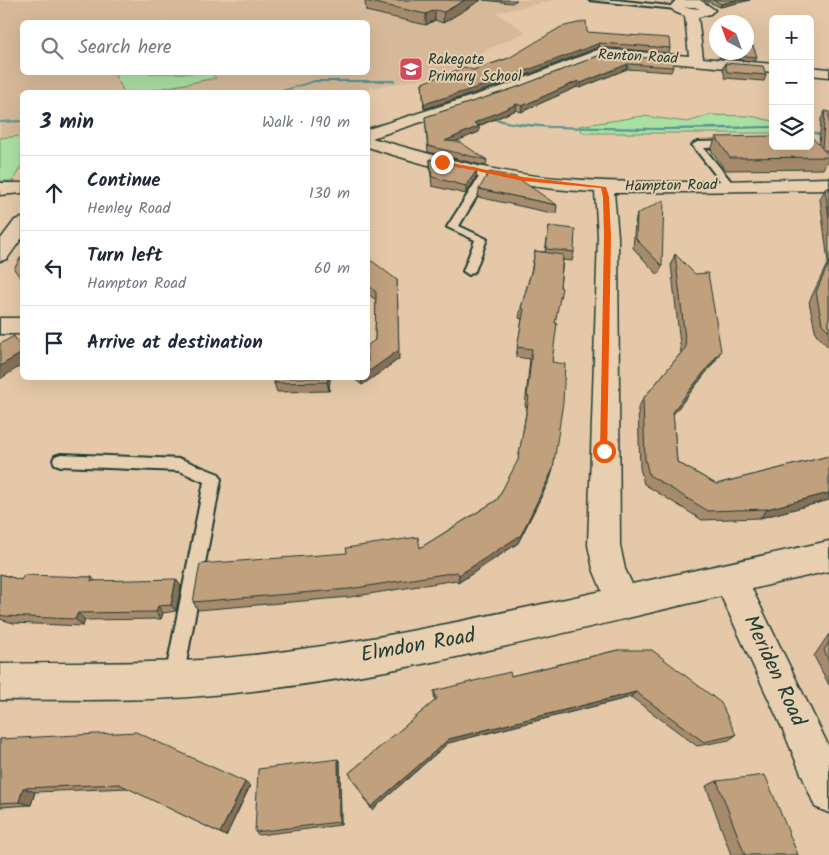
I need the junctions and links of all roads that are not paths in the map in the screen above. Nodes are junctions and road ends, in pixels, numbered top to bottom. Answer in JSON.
{"nodes":[{"id":1,"x":592,"y":0,"type":"edge"},
{"id":2,"x":692,"y":5,"type":"edge"},
{"id":3,"x":676,"y":7,"type":"joint"},
{"id":4,"x":696,"y":60,"type":"junction"},
{"id":5,"x":769,"y":68,"type":"edge"},
{"id":6,"x":814,"y":71,"type":"edge"},
{"id":7,"x":829,"y":73,"type":"edge"},
{"id":8,"x":370,"y":133,"type":"edge"},
{"id":9,"x":370,"y":143,"type":"edge"},
{"id":10,"x":769,"y":143,"type":"edge"},
{"id":11,"x":487,"y":172,"type":"junction"},
{"id":12,"x":829,"y":184,"type":"edge"},
{"id":13,"x":729,"y":185,"type":"junction"},
{"id":14,"x":603,"y":187,"type":"junction"},
{"id":15,"x":0,"y":188,"type":"edge"},
{"id":16,"x":20,"y":188,"type":"edge"},
{"id":17,"x":20,"y":227,"type":"edge"},
{"id":18,"x":0,"y":255,"type":"edge"},
{"id":19,"x":469,"y":271,"type":"dead end"},
{"id":20,"x":0,"y":326,"type":"edge"},
{"id":21,"x":20,"y":326,"type":"edge"},
{"id":22,"x":61,"y":460,"type":"dead end"},
{"id":23,"x":829,"y":556,"type":"edge"},
{"id":24,"x":729,"y":578,"type":"junction"},
{"id":25,"x":622,"y":602,"type":"junction"},
{"id":26,"x":175,"y":678,"type":"junction"},
{"id":27,"x":0,"y":682,"type":"edge"},
{"id":28,"x":829,"y":792,"type":"edge"}],
"edges":[{"from":1,"to":3,"type":"lane"},
{"from":2,"to":3,"type":"street"},
{"from":2,"to":4,"type":"street"},
{"from":4,"to":5,"type":"street","name":"Renton Road"},
{"from":4,"to":8,"type":"street","name":"Renton Road"},
{"from":6,"to":7,"type":"street"},
{"from":9,"to":11,"type":"street","name":"Hampton Road"},
{"from":10,"to":13,"type":"lane"},
{"from":11,"to":14,"type":"street","name":"Hampton Road"},
{"from":11,"to":19,"type":"lane"},
{"from":12,"to":13,"type":"street","name":"Hampton Road"},
{"from":13,"to":14,"type":"street","name":"Hampton Road"},
{"from":14,"to":25,"type":"street"},
{"from":15,"to":16,"type":"street"},
{"from":17,"to":18,"type":"street"},
{"from":20,"to":21,"type":"street"},
{"from":22,"to":26,"type":"lane"},
{"from":23,"to":24,"type":"street","name":"Elmdon Road"},
{"from":24,"to":25,"type":"street","name":"Elmdon Road"},
{"from":24,"to":28,"type":"street","name":"Meriden Road"},
{"from":25,"to":26,"type":"street","name":"Elmdon Road"},
{"from":26,"to":27,"type":"street","name":"Elmdon Road"}]}
